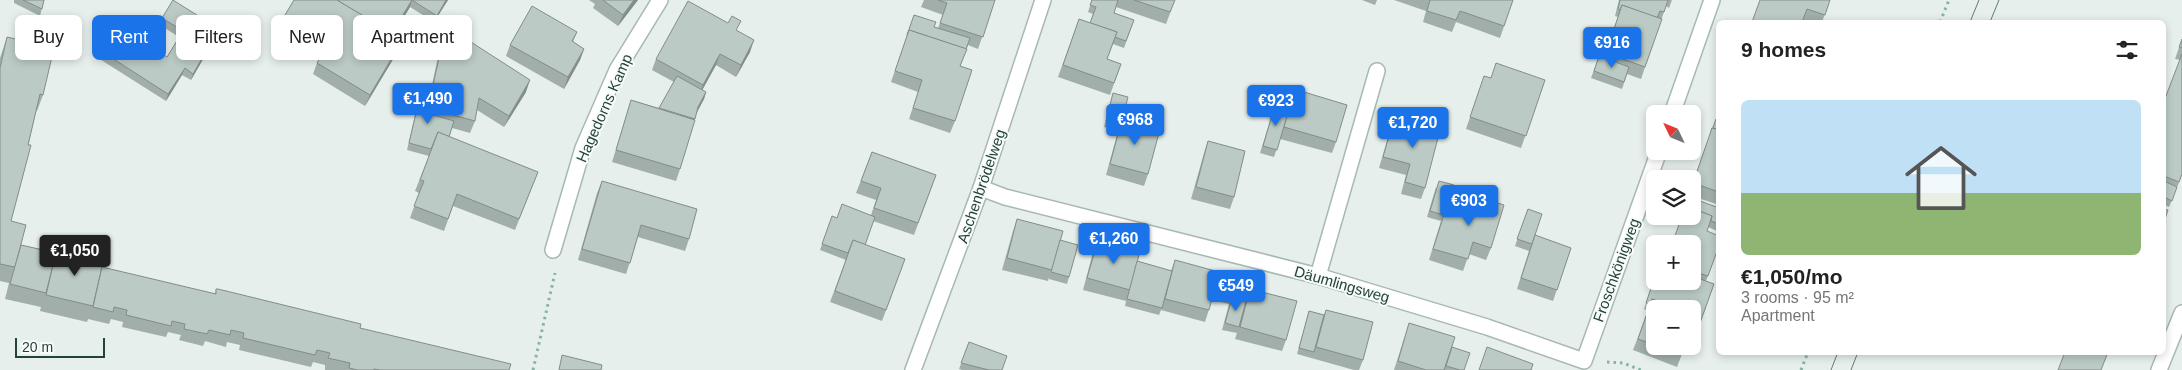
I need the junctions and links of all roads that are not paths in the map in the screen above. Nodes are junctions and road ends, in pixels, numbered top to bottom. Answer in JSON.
{"nodes":[{"id":1,"x":660,"y":0,"type":"edge"},
{"id":2,"x":1042,"y":0,"type":"edge"},
{"id":3,"x":1712,"y":0,"type":"edge"},
{"id":4,"x":1377,"y":72,"type":"dead end"},
{"id":5,"x":1675,"y":105,"type":"edge"},
{"id":6,"x":1655,"y":160,"type":"edge"},
{"id":7,"x":981,"y":188,"type":"junction"},
{"id":8,"x":554,"y":250,"type":"road end"},
{"id":9,"x":1318,"y":276,"type":"junction"},
{"id":10,"x":2182,"y":312,"type":"edge"},
{"id":11,"x":2166,"y":352,"type":"edge"},
{"id":12,"x":2165,"y":355,"type":"edge"},
{"id":13,"x":1584,"y":361,"type":"joint"},
{"id":14,"x":913,"y":370,"type":"edge"},
{"id":15,"x":2159,"y":370,"type":"edge"}],
"edges":[{"from":1,"to":8,"type":"street","name":"Hagedorns Kamp"},
{"from":2,"to":7,"type":"street","name":"Aschenbrödelweg"},
{"from":3,"to":5,"type":"street"},
{"from":4,"to":9,"type":"street"},
{"from":6,"to":13,"type":"street","name":"Froschkönigweg"},
{"from":7,"to":9,"type":"street","name":"Däumlingsweg"},
{"from":7,"to":14,"type":"street","name":"Aschenbrödelweg"},
{"from":9,"to":13,"type":"street","name":"Däumlingsweg"},
{"from":10,"to":11,"type":"street"},
{"from":12,"to":15,"type":"street"}]}
